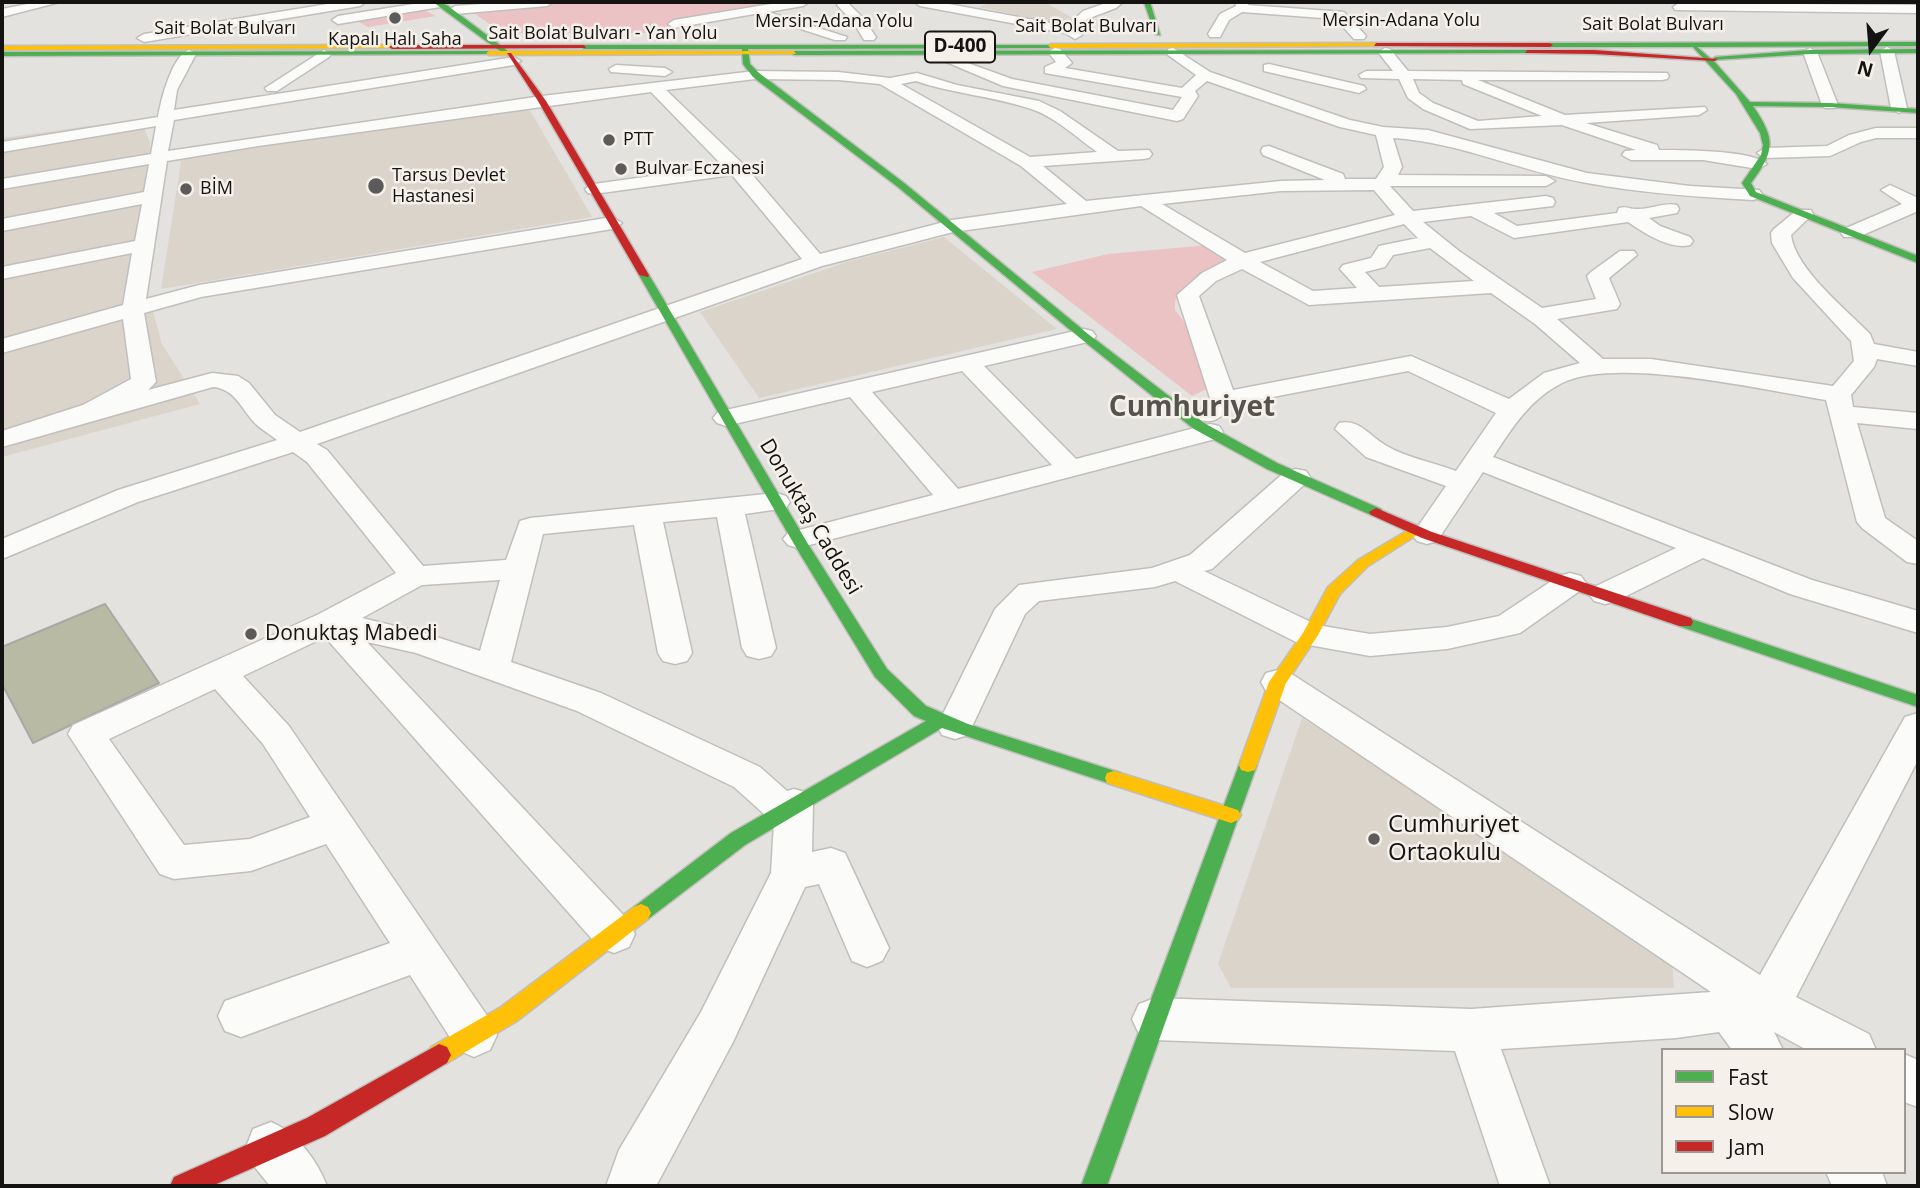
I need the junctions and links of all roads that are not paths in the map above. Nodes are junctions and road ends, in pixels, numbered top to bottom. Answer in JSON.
{"nodes":[{"id":1,"x":54,"y":2,"type":"edge"},
{"id":2,"x":359,"y":2,"type":"edge"},
{"id":3,"x":547,"y":2,"type":"edge"},
{"id":4,"x":803,"y":2,"type":"edge"},
{"id":5,"x":920,"y":2,"type":"edge"},
{"id":6,"x":982,"y":2,"type":"edge"},
{"id":7,"x":1117,"y":2,"type":"edge"},
{"id":8,"x":1147,"y":2,"type":"edge"},
{"id":9,"x":1903,"y":2,"type":"edge"},
{"id":10,"x":444,"y":5,"type":"edge"},
{"id":11,"x":843,"y":5,"type":"dead end"},
{"id":12,"x":1242,"y":5,"type":"edge"},
{"id":13,"x":1918,"y":7,"type":"edge"},
{"id":14,"x":1680,"y":8,"type":"edge"},
{"id":15,"x":962,"y":9,"type":"junction"},
{"id":16,"x":751,"y":11,"type":"junction"},
{"id":17,"x":2,"y":13,"type":"edge"},
{"id":18,"x":331,"y":22,"type":"dead end"},
{"id":19,"x":674,"y":24,"type":"dead end"},
{"id":20,"x":1072,"y":32,"type":"junction"},
{"id":21,"x":262,"y":33,"type":"dead end"},
{"id":22,"x":1158,"y":34,"type":"junction"},
{"id":23,"x":1214,"y":34,"type":"junction"},
{"id":24,"x":1359,"y":36,"type":"junction"},
{"id":25,"x":840,"y":37,"type":"junction"},
{"id":26,"x":869,"y":37,"type":"junction"},
{"id":27,"x":144,"y":38,"type":"junction"},
{"id":28,"x":235,"y":38,"type":"junction"},
{"id":29,"x":1674,"y":39,"type":"junction"},
{"id":30,"x":2,"y":40,"type":"edge"},
{"id":31,"x":1918,"y":40,"type":"edge"},
{"id":32,"x":2,"y":48,"type":"edge"},
{"id":33,"x":499,"y":48,"type":"junction"},
{"id":34,"x":744,"y":50,"type":"junction"},
{"id":35,"x":1887,"y":51,"type":"junction"},
{"id":36,"x":1918,"y":51,"type":"edge"},
{"id":37,"x":1055,"y":52,"type":"junction"},
{"id":38,"x":1173,"y":52,"type":"junction"},
{"id":39,"x":1385,"y":52,"type":"junction"},
{"id":40,"x":1527,"y":52,"type":"junction"},
{"id":41,"x":1810,"y":52,"type":"junction"},
{"id":42,"x":2,"y":54,"type":"edge"},
{"id":43,"x":189,"y":54,"type":"junction"},
{"id":44,"x":324,"y":54,"type":"junction"},
{"id":45,"x":979,"y":55,"type":"junction"},
{"id":46,"x":1681,"y":59,"type":"junction"},
{"id":47,"x":1710,"y":59,"type":"junction"},
{"id":48,"x":1271,"y":60,"type":"junction"},
{"id":49,"x":1016,"y":67,"type":"dead end"},
{"id":50,"x":616,"y":69,"type":"dead end"},
{"id":51,"x":1051,"y":70,"type":"junction"},
{"id":52,"x":753,"y":73,"type":"junction"},
{"id":53,"x":1132,"y":75,"type":"dead end"},
{"id":54,"x":1205,"y":75,"type":"junction"},
{"id":55,"x":1366,"y":75,"type":"dead end"},
{"id":56,"x":1404,"y":75,"type":"junction"},
{"id":57,"x":1454,"y":75,"type":"junction"},
{"id":58,"x":1550,"y":75,"type":"junction"},
{"id":59,"x":1589,"y":75,"type":"junction"},
{"id":60,"x":1662,"y":76,"type":"dead end"},
{"id":61,"x":1116,"y":82,"type":"junction"},
{"id":62,"x":887,"y":83,"type":"junction"},
{"id":63,"x":1008,"y":83,"type":"junction"},
{"id":64,"x":272,"y":88,"type":"dead end"},
{"id":65,"x":655,"y":88,"type":"junction"},
{"id":66,"x":1241,"y":88,"type":"junction"},
{"id":67,"x":1359,"y":89,"type":"dead end"},
{"id":68,"x":1186,"y":93,"type":"junction"},
{"id":69,"x":980,"y":94,"type":"junction"},
{"id":70,"x":542,"y":101,"type":"junction"},
{"id":71,"x":1095,"y":102,"type":"junction"},
{"id":72,"x":1744,"y":104,"type":"junction"},
{"id":73,"x":1830,"y":104,"type":"junction"},
{"id":74,"x":1899,"y":108,"type":"junction"},
{"id":75,"x":1699,"y":110,"type":"dead end"},
{"id":76,"x":1918,"y":111,"type":"edge"},
{"id":77,"x":1655,"y":114,"type":"junction"},
{"id":78,"x":166,"y":118,"type":"junction"},
{"id":79,"x":1568,"y":121,"type":"junction"},
{"id":80,"x":1512,"y":124,"type":"junction"},
{"id":81,"x":1383,"y":132,"type":"junction"},
{"id":82,"x":1918,"y":133,"type":"edge"},
{"id":83,"x":1513,"y":142,"type":"dead end"},
{"id":84,"x":2,"y":147,"type":"edge"},
{"id":85,"x":1651,"y":149,"type":"dead end"},
{"id":86,"x":1269,"y":151,"type":"dead end"},
{"id":87,"x":1143,"y":154,"type":"dead end"},
{"id":88,"x":1626,"y":155,"type":"dead end"},
{"id":89,"x":161,"y":156,"type":"junction"},
{"id":90,"x":1114,"y":156,"type":"junction"},
{"id":91,"x":1762,"y":159,"type":"junction"},
{"id":92,"x":1027,"y":162,"type":"junction"},
{"id":93,"x":738,"y":169,"type":"junction"},
{"id":94,"x":1511,"y":180,"type":"junction"},
{"id":95,"x":1383,"y":182,"type":"junction"},
{"id":96,"x":1589,"y":183,"type":"junction"},
{"id":97,"x":2,"y":184,"type":"edge"},
{"id":98,"x":1354,"y":185,"type":"junction"},
{"id":99,"x":1638,"y":186,"type":"junction"},
{"id":100,"x":594,"y":189,"type":"junction"},
{"id":101,"x":1890,"y":190,"type":"dead end"},
{"id":102,"x":1753,"y":194,"type":"junction"},
{"id":103,"x":154,"y":196,"type":"junction"},
{"id":104,"x":1145,"y":201,"type":"junction"},
{"id":105,"x":1546,"y":202,"type":"junction"},
{"id":106,"x":1082,"y":207,"type":"junction"},
{"id":107,"x":1474,"y":210,"type":"junction"},
{"id":108,"x":1804,"y":214,"type":"junction"},
{"id":109,"x":1630,"y":216,"type":"junction"},
{"id":110,"x":1405,"y":218,"type":"junction"},
{"id":111,"x":612,"y":223,"type":"junction"},
{"id":112,"x":1590,"y":223,"type":"junction"},
{"id":113,"x":2,"y":225,"type":"edge"},
{"id":114,"x":952,"y":226,"type":"junction"},
{"id":115,"x":1851,"y":233,"type":"junction"},
{"id":116,"x":1683,"y":241,"type":"dead end"},
{"id":117,"x":1433,"y":242,"type":"junction"},
{"id":118,"x":145,"y":244,"type":"junction"},
{"id":119,"x":1627,"y":255,"type":"dead end"},
{"id":120,"x":1244,"y":260,"type":"junction"},
{"id":121,"x":1918,"y":260,"type":"edge"},
{"id":122,"x":815,"y":262,"type":"junction"},
{"id":123,"x":2,"y":273,"type":"edge"},
{"id":124,"x":1493,"y":286,"type":"junction"},
{"id":125,"x":1372,"y":292,"type":"junction"},
{"id":126,"x":132,"y":311,"type":"junction"},
{"id":127,"x":665,"y":313,"type":"junction"},
{"id":128,"x":1537,"y":314,"type":"junction"},
{"id":129,"x":1084,"y":336,"type":"junction"},
{"id":130,"x":2,"y":346,"type":"edge"},
{"id":131,"x":1864,"y":349,"type":"junction"},
{"id":132,"x":1918,"y":359,"type":"edge"},
{"id":133,"x":967,"y":363,"type":"junction"},
{"id":134,"x":1597,"y":366,"type":"junction"},
{"id":135,"x":855,"y":388,"type":"junction"},
{"id":136,"x":1223,"y":399,"type":"junction"},
{"id":137,"x":1841,"y":404,"type":"junction"},
{"id":138,"x":1511,"y":410,"type":"junction"},
{"id":139,"x":726,"y":418,"type":"junction"},
{"id":140,"x":74,"y":419,"type":"junction"},
{"id":141,"x":1918,"y":421,"type":"edge"},
{"id":142,"x":1204,"y":429,"type":"junction"},
{"id":143,"x":1348,"y":429,"type":"dead end"},
{"id":144,"x":2,"y":439,"type":"edge"},
{"id":145,"x":296,"y":442,"type":"junction"},
{"id":146,"x":1070,"y":468,"type":"junction"},
{"id":147,"x":1470,"y":471,"type":"junction"},
{"id":148,"x":1296,"y":477,"type":"junction"},
{"id":149,"x":951,"y":499,"type":"junction"},
{"id":150,"x":776,"y":502,"type":"junction"},
{"id":151,"x":729,"y":507,"type":"junction"},
{"id":152,"x":647,"y":515,"type":"junction"},
{"id":153,"x":1421,"y":532,"type":"junction"},
{"id":154,"x":798,"y":539,"type":"junction"},
{"id":155,"x":1702,"y":547,"type":"junction"},
{"id":156,"x":2,"y":550,"type":"edge"},
{"id":157,"x":1918,"y":555,"type":"edge"},
{"id":158,"x":518,"y":569,"type":"junction"},
{"id":159,"x":1177,"y":570,"type":"junction"},
{"id":160,"x":415,"y":576,"type":"junction"},
{"id":161,"x":1570,"y":583,"type":"junction"},
{"id":162,"x":1605,"y":594,"type":"junction"},
{"id":163,"x":330,"y":622,"type":"junction"},
{"id":164,"x":1918,"y":622,"type":"edge"},
{"id":165,"x":1310,"y":635,"type":"junction"},
{"id":166,"x":759,"y":648,"type":"dead end"},
{"id":167,"x":674,"y":653,"type":"dead end"},
{"id":168,"x":493,"y":666,"type":"junction"},
{"id":169,"x":220,"y":672,"type":"junction"},
{"id":170,"x":1278,"y":682,"type":"junction"},
{"id":171,"x":1918,"y":701,"type":"edge"},
{"id":172,"x":948,"y":723,"type":"junction"},
{"id":173,"x":1918,"y":726,"type":"edge"},
{"id":174,"x":788,"y":808,"type":"junction"},
{"id":175,"x":1230,"y":816,"type":"junction"},
{"id":176,"x":336,"y":824,"type":"junction"},
{"id":177,"x":791,"y":873,"type":"junction"},
{"id":178,"x":614,"y":934,"type":"junction"},
{"id":179,"x":867,"y":948,"type":"dead end"},
{"id":180,"x":419,"y":952,"type":"junction"},
{"id":181,"x":1749,"y":1007,"type":"junction"},
{"id":182,"x":241,"y":1016,"type":"dead end"},
{"id":183,"x":1155,"y":1019,"type":"junction"},
{"id":184,"x":1471,"y":1030,"type":"junction"},
{"id":185,"x":474,"y":1035,"type":"junction"},
{"id":186,"x":1759,"y":1048,"type":"edge"},
{"id":187,"x":1848,"y":1048,"type":"edge"},
{"id":188,"x":271,"y":1147,"type":"junction"},
{"id":189,"x":183,"y":1186,"type":"edge"},
{"id":190,"x":302,"y":1186,"type":"edge"},
{"id":191,"x":631,"y":1186,"type":"edge"},
{"id":192,"x":1094,"y":1186,"type":"edge"},
{"id":193,"x":1525,"y":1186,"type":"edge"}],
"edges":[{"from":1,"to":17,"type":"street"},
{"from":2,"to":27,"type":"street"},
{"from":3,"to":10,"type":"street"},
{"from":4,"to":16,"type":"street"},
{"from":5,"to":15,"type":"street"},
{"from":6,"to":15,"type":"street"},
{"from":7,"to":20,"type":"street"},
{"from":8,"to":22,"type":"main road"},
{"from":9,"to":13,"type":"street"},
{"from":10,"to":18,"type":"street"},
{"from":10,"to":33,"type":"main road","name":"Donuktaş Caddesi"},
{"from":11,"to":26,"type":"street"},
{"from":12,"to":23,"type":"street"},
{"from":12,"to":24,"type":"street"},
{"from":13,"to":14,"type":"street"},
{"from":15,"to":20,"type":"street"},
{"from":16,"to":19,"type":"street"},
{"from":16,"to":25,"type":"street"},
{"from":20,"to":22,"type":"main road","name":"Sait Bolat Bulvarı - Yan Yolu"},
{"from":20,"to":26,"type":"main road","name":"Sait Bolat Bulvarı - Yan Yolu"},
{"from":21,"to":28,"type":"street"},
{"from":22,"to":23,"type":"main road","name":"Sait Bolat Bulvarı - Yan Yolu"},
{"from":23,"to":24,"type":"main road","name":"Sait Bolat Bulvarı - Yan Yolu"},
{"from":24,"to":29,"type":"main road","name":"Sait Bolat Bulvarı - Yan Yolu"},
{"from":25,"to":26,"type":"main road","name":"Sait Bolat Bulvarı - Yan Yolu"},
{"from":25,"to":33,"type":"main road","name":"Sait Bolat Bulvarı - Yan Yolu"},
{"from":27,"to":28,"type":"main road","name":"Sait Bolat Bulvarı - Yan Yolu"},
{"from":27,"to":30,"type":"main road","name":"Sait Bolat Bulvarı - Yan Yolu"},
{"from":28,"to":33,"type":"main road","name":"Sait Bolat Bulvarı - Yan Yolu"},
{"from":29,"to":31,"type":"main road","name":"Mersin-Adana Yolu","number":"D-400"},
{"from":29,"to":33,"type":"main road","name":"Mersin-Adana Yolu","number":"D-400"},
{"from":29,"to":34,"type":"main road","name":"Sait Bolat Bulvarı","number":"D-400"},
{"from":29,"to":46,"type":"main road"},
{"from":29,"to":47,"type":"main road"},
{"from":30,"to":33,"type":"main road","name":"Mersin-Adana Yolu","number":"D-400"},
{"from":32,"to":33,"type":"main road","name":"Sait Bolat Bulvarı","number":"D-400"},
{"from":33,"to":34,"type":"main road","name":"Sait Bolat Bulvarı","number":"D-400"},
{"from":33,"to":44,"type":"main road","name":"Sait Bolat Bulvarı - Yan Yolu"},
{"from":33,"to":70,"type":"main road","name":"Donuktaş Caddesi"},
{"from":33,"to":78,"type":"street"},
{"from":34,"to":45,"type":"main road","name":"Sait Bolat Bulvarı - Yan Yolu"},
{"from":34,"to":52,"type":"main road"},
{"from":35,"to":36,"type":"main road","name":"Sait Bolat Bulvarı - Yan Yolu"},
{"from":35,"to":41,"type":"main road","name":"Sait Bolat Bulvarı - Yan Yolu"},
{"from":35,"to":74,"type":"street"},
{"from":37,"to":38,"type":"main road","name":"Sait Bolat Bulvarı - Yan Yolu"},
{"from":37,"to":45,"type":"main road","name":"Sait Bolat Bulvarı - Yan Yolu"},
{"from":37,"to":51,"type":"street"},
{"from":38,"to":48,"type":"main road","name":"Sait Bolat Bulvarı - Yan Yolu"},
{"from":38,"to":54,"type":"street"},
{"from":39,"to":40,"type":"main road","name":"Sait Bolat Bulvarı - Yan Yolu"},
{"from":39,"to":48,"type":"main road","name":"Sait Bolat Bulvarı - Yan Yolu"},
{"from":39,"to":56,"type":"street"},
{"from":40,"to":46,"type":"main road","name":"Sait Bolat Bulvarı - Yan Yolu"},
{"from":40,"to":58,"type":"street"},
{"from":41,"to":47,"type":"main road","name":"Sait Bolat Bulvarı - Yan Yolu"},
{"from":41,"to":73,"type":"street"},
{"from":42,"to":43,"type":"main road","name":"Sait Bolat Bulvarı - Yan Yolu"},
{"from":43,"to":44,"type":"main road","name":"Sait Bolat Bulvarı - Yan Yolu"},
{"from":43,"to":78,"type":"street"},
{"from":44,"to":64,"type":"street"},
{"from":45,"to":49,"type":"street"},
{"from":45,"to":63,"type":"street"},
{"from":46,"to":47,"type":"main road","name":"Sait Bolat Bulvarı - Yan Yolu"},
{"from":46,"to":72,"type":"main road"},
{"from":47,"to":72,"type":"main road"},
{"from":48,"to":66,"type":"street"},
{"from":48,"to":67,"type":"street"},
{"from":50,"to":52,"type":"street"},
{"from":51,"to":61,"type":"street"},
{"from":51,"to":63,"type":"street"},
{"from":52,"to":62,"type":"street"},
{"from":52,"to":65,"type":"street"},
{"from":52,"to":114,"type":"main road"},
{"from":53,"to":61,"type":"street"},
{"from":54,"to":66,"type":"street"},
{"from":54,"to":68,"type":"street"},
{"from":55,"to":56,"type":"street"},
{"from":56,"to":57,"type":"street"},
{"from":56,"to":80,"type":"street"},
{"from":57,"to":58,"type":"street"},
{"from":57,"to":79,"type":"street"},
{"from":58,"to":59,"type":"street"},
{"from":59,"to":60,"type":"street"},
{"from":59,"to":77,"type":"street"},
{"from":61,"to":68,"type":"street"},
{"from":61,"to":71,"type":"street"},
{"from":62,"to":69,"type":"street"},
{"from":62,"to":92,"type":"street"},
{"from":63,"to":69,"type":"street"},
{"from":63,"to":71,"type":"street"},
{"from":65,"to":70,"type":"street"},
{"from":65,"to":93,"type":"street"},
{"from":66,"to":81,"type":"street"},
{"from":68,"to":71,"type":"street"},
{"from":69,"to":90,"type":"street"},
{"from":70,"to":89,"type":"street"},
{"from":70,"to":100,"type":"main road","name":"Donuktaş Caddesi"},
{"from":72,"to":73,"type":"main road"},
{"from":72,"to":91,"type":"main road"},
{"from":73,"to":74,"type":"main road"},
{"from":74,"to":76,"type":"main road"},
{"from":75,"to":77,"type":"street"},
{"from":77,"to":79,"type":"street"},
{"from":78,"to":84,"type":"street"},
{"from":78,"to":89,"type":"street"},
{"from":79,"to":80,"type":"street"},
{"from":79,"to":85,"type":"street"},
{"from":80,"to":83,"type":"street"},
{"from":81,"to":95,"type":"street"},
{"from":81,"to":99,"type":"street"},
{"from":82,"to":91,"type":"street"},
{"from":86,"to":98,"type":"street"},
{"from":87,"to":90,"type":"street"},
{"from":88,"to":91,"type":"street"},
{"from":89,"to":97,"type":"street"},
{"from":89,"to":103,"type":"street"},
{"from":90,"to":92,"type":"street"},
{"from":91,"to":102,"type":"main road"},
{"from":92,"to":106,"type":"street"},
{"from":93,"to":100,"type":"street"},
{"from":93,"to":122,"type":"street"},
{"from":94,"to":95,"type":"street"},
{"from":94,"to":96,"type":"street"},
{"from":94,"to":105,"type":"street"},
{"from":95,"to":98,"type":"street"},
{"from":95,"to":110,"type":"street"},
{"from":96,"to":99,"type":"street"},
{"from":96,"to":109,"type":"street"},
{"from":98,"to":104,"type":"street"},
{"from":99,"to":102,"type":"street"},
{"from":99,"to":109,"type":"street"},
{"from":100,"to":111,"type":"main road","name":"Donuktaş Caddesi"},
{"from":101,"to":115,"type":"street"},
{"from":102,"to":108,"type":"main road"},
{"from":103,"to":113,"type":"street"},
{"from":103,"to":118,"type":"street"},
{"from":104,"to":106,"type":"street"},
{"from":104,"to":120,"type":"street"},
{"from":105,"to":107,"type":"street"},
{"from":105,"to":112,"type":"street"},
{"from":106,"to":114,"type":"street"},
{"from":107,"to":110,"type":"street"},
{"from":107,"to":112,"type":"street"},
{"from":108,"to":115,"type":"main road"},
{"from":108,"to":131,"type":"street"},
{"from":109,"to":112,"type":"street"},
{"from":109,"to":116,"type":"street"},
{"from":110,"to":117,"type":"street"},
{"from":110,"to":120,"type":"street"},
{"from":111,"to":126,"type":"street"},
{"from":111,"to":127,"type":"main road","name":"Donuktaş Caddesi"},
{"from":114,"to":122,"type":"street"},
{"from":114,"to":129,"type":"main road"},
{"from":115,"to":121,"type":"main road"},
{"from":117,"to":124,"type":"street"},
{"from":117,"to":125,"type":"street"},
{"from":118,"to":123,"type":"street"},
{"from":118,"to":126,"type":"street"},
{"from":119,"to":128,"type":"street"},
{"from":120,"to":125,"type":"street"},
{"from":120,"to":136,"type":"street"},
{"from":122,"to":127,"type":"street"},
{"from":124,"to":125,"type":"street"},
{"from":124,"to":128,"type":"street"},
{"from":126,"to":130,"type":"street"},
{"from":126,"to":140,"type":"street"},
{"from":127,"to":139,"type":"main road","name":"Donuktaş Caddesi"},
{"from":127,"to":145,"type":"street"},
{"from":128,"to":134,"type":"street"},
{"from":129,"to":133,"type":"street"},
{"from":129,"to":142,"type":"main road"},
{"from":131,"to":132,"type":"street"},
{"from":131,"to":137,"type":"street"},
{"from":133,"to":135,"type":"street"},
{"from":133,"to":146,"type":"street"},
{"from":134,"to":137,"type":"street"},
{"from":134,"to":138,"type":"street"},
{"from":135,"to":139,"type":"street"},
{"from":135,"to":149,"type":"street"},
{"from":136,"to":138,"type":"street"},
{"from":136,"to":142,"type":"street"},
{"from":137,"to":141,"type":"street"},
{"from":137,"to":157,"type":"street"},
{"from":138,"to":147,"type":"street"},
{"from":139,"to":150,"type":"main road","name":"Donuktaş Caddesi"},
{"from":140,"to":144,"type":"street"},
{"from":140,"to":145,"type":"street"},
{"from":142,"to":146,"type":"street"},
{"from":142,"to":148,"type":"main road"},
{"from":143,"to":147,"type":"street"},
{"from":145,"to":156,"type":"street"},
{"from":145,"to":160,"type":"street"},
{"from":146,"to":149,"type":"street"},
{"from":147,"to":153,"type":"street"},
{"from":147,"to":155,"type":"street"},
{"from":148,"to":153,"type":"main road"},
{"from":148,"to":159,"type":"street"},
{"from":149,"to":154,"type":"street"},
{"from":150,"to":151,"type":"street"},
{"from":150,"to":154,"type":"main road","name":"Donuktaş Caddesi"},
{"from":151,"to":152,"type":"street"},
{"from":151,"to":166,"type":"street"},
{"from":152,"to":158,"type":"street"},
{"from":152,"to":167,"type":"street"},
{"from":153,"to":161,"type":"main road"},
{"from":153,"to":165,"type":"main road"},
{"from":154,"to":172,"type":"main road","name":"Donuktaş Caddesi"},
{"from":155,"to":162,"type":"street"},
{"from":155,"to":164,"type":"street"},
{"from":158,"to":160,"type":"street"},
{"from":158,"to":168,"type":"street"},
{"from":159,"to":165,"type":"street"},
{"from":159,"to":172,"type":"street"},
{"from":160,"to":163,"type":"street"},
{"from":161,"to":162,"type":"main road"},
{"from":161,"to":165,"type":"street"},
{"from":162,"to":171,"type":"main road"},
{"from":163,"to":168,"type":"street"},
{"from":163,"to":169,"type":"street"},
{"from":163,"to":178,"type":"street"},
{"from":165,"to":170,"type":"main road"},
{"from":168,"to":174,"type":"street"},
{"from":169,"to":176,"type":"street"},
{"from":169,"to":176,"type":"street"},
{"from":170,"to":175,"type":"main road"},
{"from":170,"to":181,"type":"street"},
{"from":172,"to":174,"type":"main road"},
{"from":172,"to":175,"type":"main road","name":"Donuktaş Caddesi"},
{"from":173,"to":181,"type":"street"},
{"from":174,"to":177,"type":"street"},
{"from":174,"to":178,"type":"main road"},
{"from":175,"to":183,"type":"main road"},
{"from":176,"to":180,"type":"street"},
{"from":177,"to":179,"type":"street"},
{"from":177,"to":191,"type":"street"},
{"from":178,"to":185,"type":"main road"},
{"from":180,"to":182,"type":"street"},
{"from":180,"to":185,"type":"street"},
{"from":181,"to":184,"type":"street"},
{"from":181,"to":186,"type":"street"},
{"from":181,"to":187,"type":"street"},
{"from":183,"to":184,"type":"street"},
{"from":183,"to":192,"type":"main road"},
{"from":184,"to":193,"type":"street"},
{"from":185,"to":188,"type":"main road"},
{"from":188,"to":189,"type":"main road"},
{"from":188,"to":190,"type":"street"}]}
